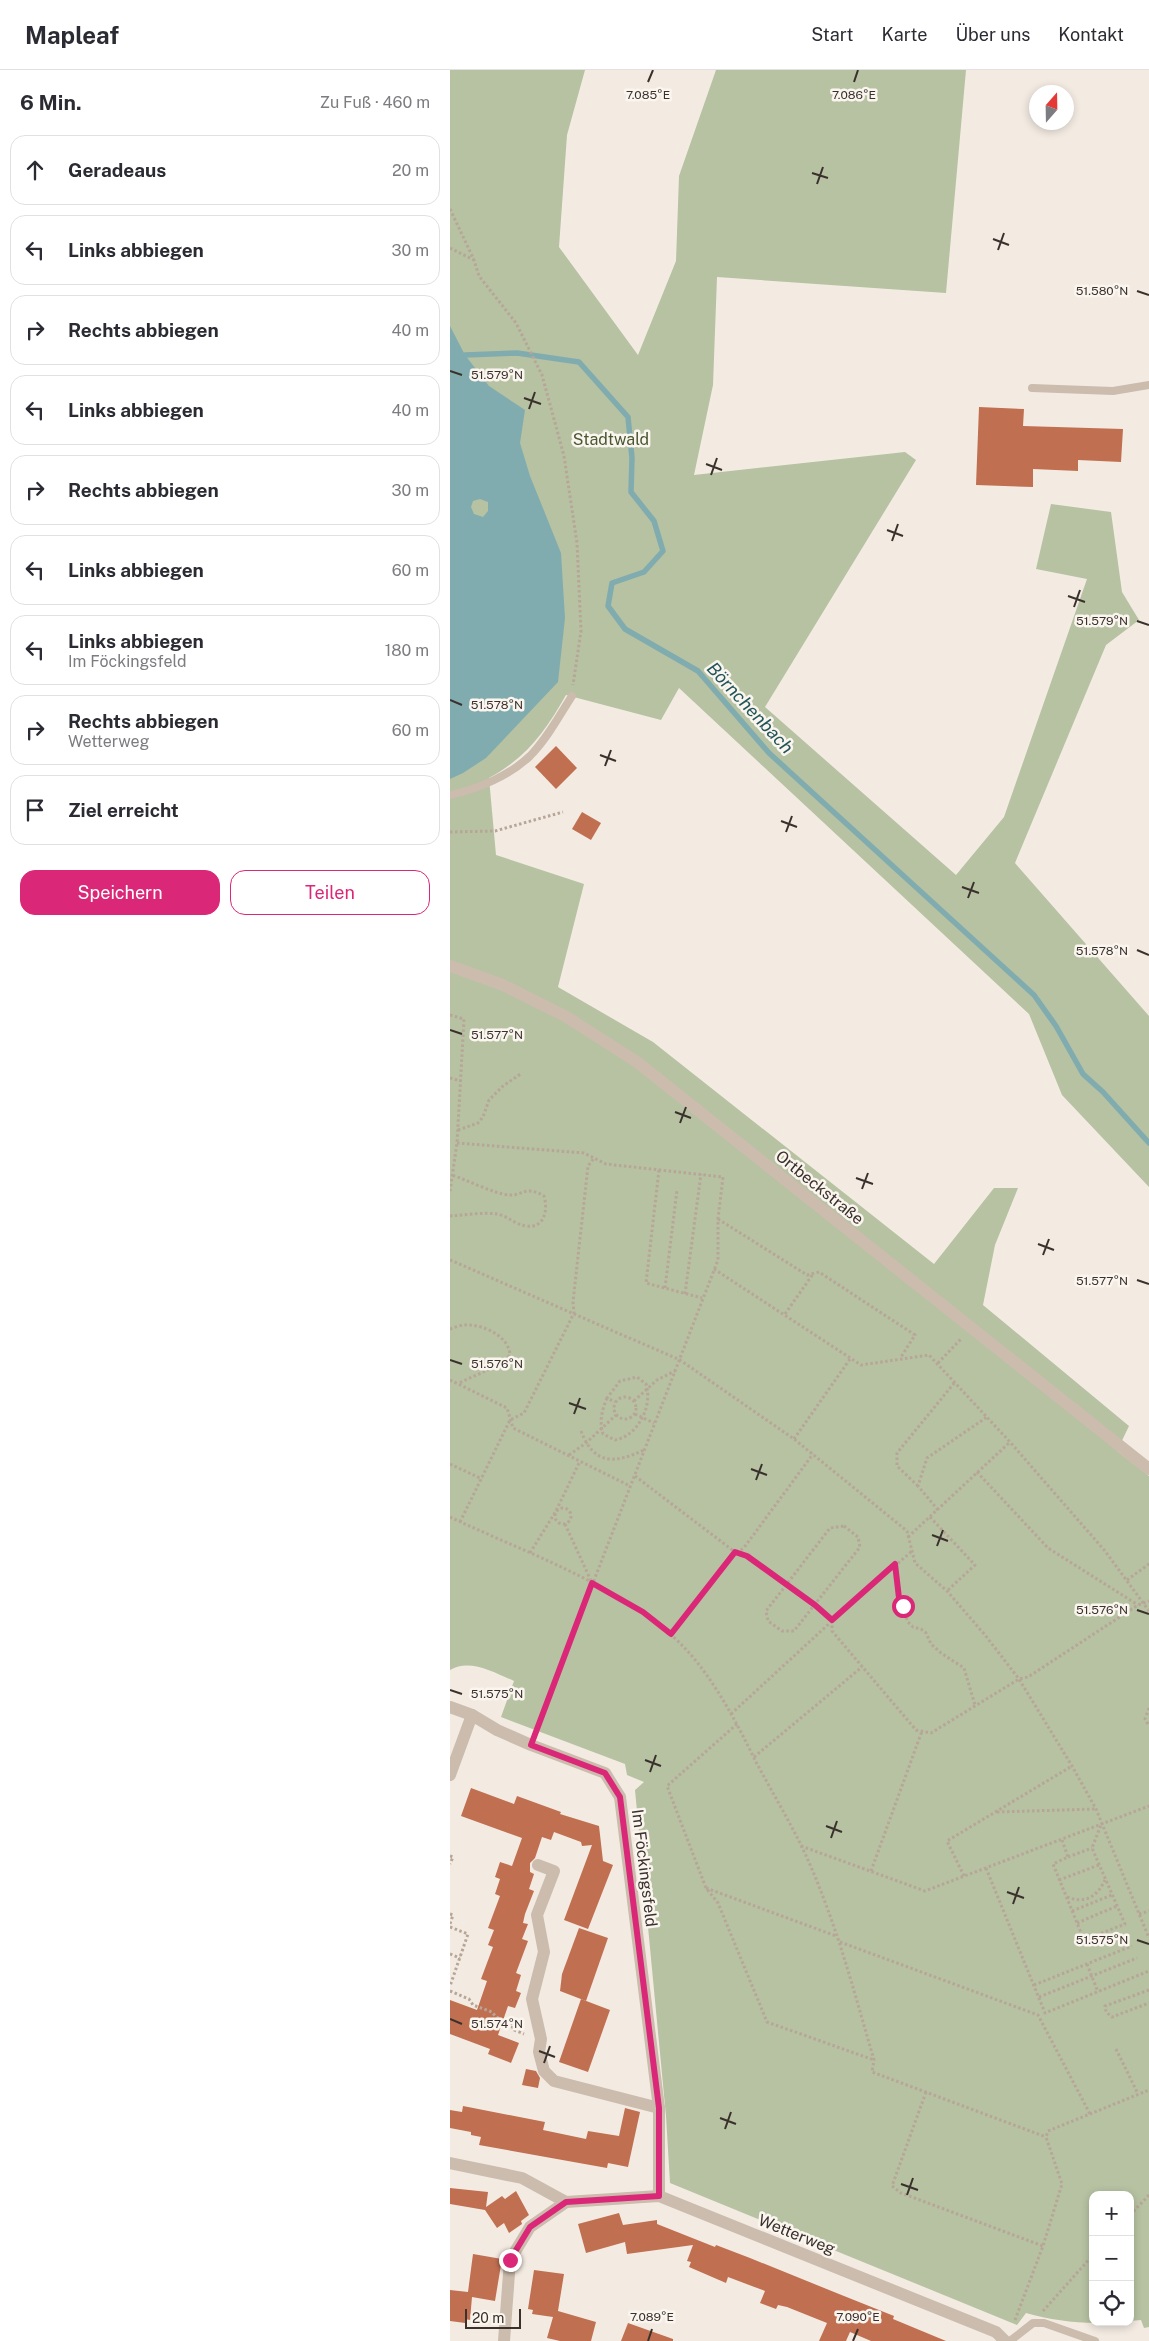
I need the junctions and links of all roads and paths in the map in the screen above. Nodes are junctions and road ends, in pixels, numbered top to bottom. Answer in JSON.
{"nodes":[{"id":1,"x":450,"y":209,"type":"edge"},
{"id":2,"x":450,"y":248,"type":"edge"},
{"id":3,"x":474,"y":260,"type":"junction"},
{"id":4,"x":1149,"y":385,"type":"edge"},
{"id":5,"x":1032,"y":388,"type":"dead end"},
{"id":6,"x":572,"y":696,"type":"joint"},
{"id":7,"x":450,"y":795,"type":"edge"},
{"id":8,"x":563,"y":812,"type":"dead end"},
{"id":9,"x":450,"y":832,"type":"edge"},
{"id":10,"x":450,"y":966,"type":"edge"},
{"id":11,"x":450,"y":1015,"type":"edge"},
{"id":12,"x":522,"y":1074,"type":"dead end"},
{"id":13,"x":450,"y":1078,"type":"edge"},
{"id":14,"x":461,"y":1081,"type":"junction"},
{"id":15,"x":458,"y":1130,"type":"junction"},
{"id":16,"x":457,"y":1143,"type":"junction"},
{"id":17,"x":450,"y":1151,"type":"edge"},
{"id":18,"x":456,"y":1153,"type":"junction"},
{"id":19,"x":594,"y":1158,"type":"junction"},
{"id":20,"x":659,"y":1170,"type":"junction"},
{"id":21,"x":701,"y":1174,"type":"junction"},
{"id":22,"x":452,"y":1175,"type":"junction"},
{"id":23,"x":677,"y":1190,"type":"dead end"},
{"id":24,"x":450,"y":1191,"type":"edge"},
{"id":25,"x":450,"y":1216,"type":"edge"},
{"id":26,"x":718,"y":1219,"type":"junction"},
{"id":27,"x":450,"y":1260,"type":"edge"},
{"id":28,"x":714,"y":1269,"type":"junction"},
{"id":29,"x":814,"y":1273,"type":"junction"},
{"id":30,"x":665,"y":1288,"type":"junction"},
{"id":31,"x":685,"y":1294,"type":"junction"},
{"id":32,"x":702,"y":1298,"type":"junction"},
{"id":33,"x":574,"y":1313,"type":"junction"},
{"id":34,"x":785,"y":1314,"type":"junction"},
{"id":35,"x":970,"y":1328,"type":"junction"},
{"id":36,"x":450,"y":1329,"type":"edge"},
{"id":37,"x":900,"y":1358,"type":"junction"},
{"id":38,"x":850,"y":1359,"type":"junction"},
{"id":39,"x":680,"y":1360,"type":"junction"},
{"id":40,"x":938,"y":1363,"type":"junction"},
{"id":41,"x":676,"y":1371,"type":"junction"},
{"id":42,"x":450,"y":1380,"type":"edge"},
{"id":43,"x":954,"y":1382,"type":"junction"},
{"id":44,"x":458,"y":1384,"type":"junction"},
{"id":45,"x":648,"y":1389,"type":"junction"},
{"id":46,"x":607,"y":1398,"type":"junction"},
{"id":47,"x":634,"y":1401,"type":"junction"},
{"id":48,"x":615,"y":1402,"type":"junction"},
{"id":49,"x":634,"y":1414,"type":"junction"},
{"id":50,"x":616,"y":1415,"type":"junction"},
{"id":51,"x":987,"y":1417,"type":"junction"},
{"id":52,"x":642,"y":1418,"type":"junction"},
{"id":53,"x":510,"y":1420,"type":"junction"},
{"id":54,"x":654,"y":1423,"type":"junction"},
{"id":55,"x":602,"y":1429,"type":"junction"},
{"id":56,"x":581,"y":1431,"type":"dead end"},
{"id":57,"x":794,"y":1439,"type":"junction"},
{"id":58,"x":1010,"y":1442,"type":"junction"},
{"id":59,"x":586,"y":1443,"type":"junction"},
{"id":60,"x":645,"y":1450,"type":"junction"},
{"id":61,"x":813,"y":1454,"type":"junction"},
{"id":62,"x":568,"y":1455,"type":"junction"},
{"id":63,"x":580,"y":1461,"type":"junction"},
{"id":64,"x":450,"y":1464,"type":"edge"},
{"id":65,"x":1149,"y":1469,"type":"edge"},
{"id":66,"x":977,"y":1472,"type":"junction"},
{"id":67,"x":635,"y":1476,"type":"junction"},
{"id":68,"x":482,"y":1478,"type":"junction"},
{"id":69,"x":630,"y":1486,"type":"junction"},
{"id":70,"x":918,"y":1486,"type":"junction"},
{"id":71,"x":938,"y":1510,"type":"junction"},
{"id":72,"x":556,"y":1511,"type":"junction"},
{"id":73,"x":450,"y":1517,"type":"edge"},
{"id":74,"x":930,"y":1517,"type":"junction"},
{"id":75,"x":460,"y":1522,"type":"junction"},
{"id":76,"x":565,"y":1524,"type":"junction"},
{"id":77,"x":908,"y":1537,"type":"junction"},
{"id":78,"x":912,"y":1551,"type":"junction"},
{"id":79,"x":735,"y":1552,"type":"junction"},
{"id":80,"x":530,"y":1553,"type":"junction"},
{"id":81,"x":895,"y":1564,"type":"junction"},
{"id":82,"x":1149,"y":1564,"type":"edge"},
{"id":83,"x":1127,"y":1580,"type":"junction"},
{"id":84,"x":592,"y":1583,"type":"junction"},
{"id":85,"x":786,"y":1584,"type":"junction"},
{"id":86,"x":947,"y":1591,"type":"junction"},
{"id":87,"x":1149,"y":1601,"type":"edge"},
{"id":88,"x":1145,"y":1604,"type":"junction"},
{"id":89,"x":815,"y":1605,"type":"junction"},
{"id":90,"x":1138,"y":1605,"type":"junction"},
{"id":91,"x":1149,"y":1611,"type":"edge"},
{"id":92,"x":832,"y":1620,"type":"junction"},
{"id":93,"x":671,"y":1634,"type":"junction"},
{"id":94,"x":862,"y":1667,"type":"junction"},
{"id":95,"x":1019,"y":1679,"type":"junction"},
{"id":96,"x":975,"y":1705,"type":"junction"},
{"id":97,"x":450,"y":1707,"type":"edge"},
{"id":98,"x":1149,"y":1708,"type":"edge"},
{"id":99,"x":731,"y":1714,"type":"junction"},
{"id":100,"x":472,"y":1715,"type":"junction"},
{"id":101,"x":737,"y":1724,"type":"junction"},
{"id":102,"x":1149,"y":1726,"type":"edge"},
{"id":103,"x":922,"y":1731,"type":"junction"},
{"id":104,"x":531,"y":1745,"type":"junction"},
{"id":105,"x":754,"y":1757,"type":"junction"},
{"id":106,"x":1072,"y":1766,"type":"junction"},
{"id":107,"x":450,"y":1775,"type":"edge"},
{"id":108,"x":1149,"y":1806,"type":"edge"},
{"id":109,"x":1096,"y":1809,"type":"junction"},
{"id":110,"x":996,"y":1812,"type":"junction"},
{"id":111,"x":1102,"y":1825,"type":"junction"},
{"id":112,"x":1062,"y":1840,"type":"junction"},
{"id":113,"x":801,"y":1846,"type":"junction"},
{"id":114,"x":1092,"y":1848,"type":"junction"},
{"id":115,"x":450,"y":1856,"type":"edge"},
{"id":116,"x":1068,"y":1856,"type":"junction"},
{"id":117,"x":450,"y":1864,"type":"edge"},
{"id":118,"x":538,"y":1865,"type":"dead end"},
{"id":119,"x":1099,"y":1865,"type":"junction"},
{"id":120,"x":986,"y":1868,"type":"junction"},
{"id":121,"x":871,"y":1871,"type":"junction"},
{"id":122,"x":964,"y":1876,"type":"junction"},
{"id":123,"x":1105,"y":1878,"type":"junction"},
{"id":124,"x":1059,"y":1880,"type":"junction"},
{"id":125,"x":706,"y":1888,"type":"junction"},
{"id":126,"x":1112,"y":1895,"type":"junction"},
{"id":127,"x":1066,"y":1896,"type":"junction"},
{"id":128,"x":1117,"y":1906,"type":"junction"},
{"id":129,"x":1072,"y":1911,"type":"junction"},
{"id":130,"x":1149,"y":1911,"type":"edge"},
{"id":131,"x":450,"y":1914,"type":"edge"},
{"id":132,"x":1139,"y":1914,"type":"junction"},
{"id":133,"x":1077,"y":1923,"type":"junction"},
{"id":134,"x":450,"y":1925,"type":"edge"},
{"id":135,"x":837,"y":1936,"type":"junction"},
{"id":136,"x":1149,"y":1938,"type":"edge"},
{"id":137,"x":840,"y":1942,"type":"junction"},
{"id":138,"x":1132,"y":1946,"type":"dead end"},
{"id":139,"x":450,"y":1954,"type":"edge"},
{"id":140,"x":460,"y":1958,"type":"junction"},
{"id":141,"x":1137,"y":1958,"type":"dead end"},
{"id":142,"x":1087,"y":1964,"type":"junction"},
{"id":143,"x":1149,"y":1971,"type":"edge"},
{"id":144,"x":1092,"y":1976,"type":"junction"},
{"id":145,"x":1034,"y":1985,"type":"junction"},
{"id":146,"x":450,"y":1986,"type":"edge"},
{"id":147,"x":1149,"y":1990,"type":"edge"},
{"id":148,"x":450,"y":1991,"type":"edge"},
{"id":149,"x":1098,"y":1992,"type":"junction"},
{"id":150,"x":1039,"y":1997,"type":"junction"},
{"id":151,"x":1149,"y":2003,"type":"edge"},
{"id":152,"x":1045,"y":2013,"type":"junction"},
{"id":153,"x":1038,"y":2016,"type":"junction"},
{"id":154,"x":541,"y":2039,"type":"junction"},
{"id":155,"x":1116,"y":2049,"type":"dead end"},
{"id":156,"x":874,"y":2060,"type":"junction"},
{"id":157,"x":1149,"y":2090,"type":"edge"},
{"id":158,"x":926,"y":2092,"type":"junction"},
{"id":159,"x":1138,"y":2094,"type":"junction"},
{"id":160,"x":659,"y":2108,"type":"junction"},
{"id":161,"x":1090,"y":2114,"type":"junction"},
{"id":162,"x":1046,"y":2137,"type":"junction"},
{"id":163,"x":450,"y":2163,"type":"edge"},
{"id":164,"x":1149,"y":2195,"type":"edge"},
{"id":165,"x":659,"y":2196,"type":"junction"},
{"id":166,"x":566,"y":2202,"type":"junction"},
{"id":167,"x":1134,"y":2211,"type":"edge"},
{"id":168,"x":1043,"y":2246,"type":"junction"},
{"id":169,"x":1089,"y":2260,"type":"edge"},
{"id":170,"x":1014,"y":2323,"type":"dead end"},
{"id":171,"x":1033,"y":2323,"type":"junction"},
{"id":172,"x":504,"y":2341,"type":"edge"},
{"id":173,"x":1005,"y":2341,"type":"edge"},
{"id":174,"x":1010,"y":2341,"type":"edge"},
{"id":175,"x":1095,"y":2341,"type":"edge"}],
"edges":[{"from":1,"to":3,"type":"path"},
{"from":2,"to":3,"type":"path"},
{"from":3,"to":6,"type":"path"},
{"from":4,"to":5,"type":"lane"},
{"from":6,"to":7,"type":"lane"},
{"from":8,"to":9,"type":"path"},
{"from":10,"to":35,"type":"street","name":"Ortbeckstraße"},
{"from":11,"to":14,"type":"path"},
{"from":12,"to":15,"type":"path"},
{"from":13,"to":14,"type":"path"},
{"from":14,"to":15,"type":"path"},
{"from":15,"to":16,"type":"path"},
{"from":16,"to":18,"type":"path"},
{"from":16,"to":19,"type":"path"},
{"from":17,"to":18,"type":"path"},
{"from":18,"to":22,"type":"path"},
{"from":19,"to":20,"type":"path"},
{"from":19,"to":33,"type":"path"},
{"from":20,"to":21,"type":"path"},
{"from":20,"to":30,"type":"path"},
{"from":21,"to":26,"type":"path"},
{"from":21,"to":31,"type":"path"},
{"from":22,"to":24,"type":"path"},
{"from":22,"to":25,"type":"path"},
{"from":23,"to":30,"type":"path"},
{"from":26,"to":28,"type":"path"},
{"from":26,"to":29,"type":"path"},
{"from":27,"to":33,"type":"path"},
{"from":28,"to":32,"type":"path"},
{"from":28,"to":34,"type":"path"},
{"from":29,"to":34,"type":"path"},
{"from":29,"to":37,"type":"path"},
{"from":30,"to":31,"type":"path"},
{"from":31,"to":32,"type":"path"},
{"from":32,"to":39,"type":"path"},
{"from":33,"to":39,"type":"path"},
{"from":33,"to":53,"type":"path"},
{"from":34,"to":38,"type":"path"},
{"from":35,"to":40,"type":"path"},
{"from":35,"to":65,"type":"street","name":"Ortbeckstraße"},
{"from":36,"to":44,"type":"path"},
{"from":37,"to":38,"type":"path"},
{"from":37,"to":40,"type":"path"},
{"from":38,"to":57,"type":"path"},
{"from":39,"to":41,"type":"path"},
{"from":39,"to":57,"type":"path"},
{"from":40,"to":43,"type":"path"},
{"from":41,"to":45,"type":"path"},
{"from":41,"to":54,"type":"path"},
{"from":42,"to":44,"type":"path"},
{"from":43,"to":51,"type":"path"},
{"from":43,"to":70,"type":"path"},
{"from":44,"to":53,"type":"path"},
{"from":45,"to":46,"type":"path"},
{"from":45,"to":47,"type":"path"},
{"from":45,"to":52,"type":"path"},
{"from":46,"to":48,"type":"path"},
{"from":46,"to":55,"type":"path"},
{"from":47,"to":48,"type":"path"},
{"from":47,"to":49,"type":"path"},
{"from":48,"to":50,"type":"path"},
{"from":49,"to":50,"type":"path"},
{"from":49,"to":52,"type":"path"},
{"from":50,"to":55,"type":"path"},
{"from":51,"to":58,"type":"path"},
{"from":51,"to":70,"type":"path"},
{"from":52,"to":54,"type":"path"},
{"from":52,"to":55,"type":"path"},
{"from":53,"to":62,"type":"path"},
{"from":53,"to":68,"type":"path"},
{"from":54,"to":60,"type":"path"},
{"from":55,"to":59,"type":"path"},
{"from":56,"to":59,"type":"path"},
{"from":57,"to":61,"type":"path"},
{"from":58,"to":66,"type":"path"},
{"from":58,"to":83,"type":"path"},
{"from":59,"to":60,"type":"path"},
{"from":59,"to":62,"type":"path"},
{"from":60,"to":67,"type":"path"},
{"from":61,"to":77,"type":"path"},
{"from":61,"to":79,"type":"path"},
{"from":62,"to":63,"type":"path"},
{"from":63,"to":69,"type":"path"},
{"from":63,"to":72,"type":"path"},
{"from":64,"to":68,"type":"path"},
{"from":66,"to":71,"type":"path"},
{"from":66,"to":90,"type":"path"},
{"from":67,"to":69,"type":"path"},
{"from":67,"to":79,"type":"path"},
{"from":68,"to":75,"type":"path"},
{"from":69,"to":84,"type":"path"},
{"from":70,"to":71,"type":"path"},
{"from":71,"to":74,"type":"path"},
{"from":72,"to":76,"type":"path"},
{"from":72,"to":76,"type":"path"},
{"from":72,"to":80,"type":"path"},
{"from":73,"to":75,"type":"path"},
{"from":74,"to":77,"type":"path"},
{"from":74,"to":86,"type":"path"},
{"from":75,"to":80,"type":"path"},
{"from":76,"to":84,"type":"path"},
{"from":77,"to":78,"type":"path"},
{"from":78,"to":81,"type":"path"},
{"from":78,"to":86,"type":"path"},
{"from":79,"to":85,"type":"path"},
{"from":79,"to":93,"type":"path"},
{"from":80,"to":84,"type":"path"},
{"from":81,"to":92,"type":"path"},
{"from":81,"to":96,"type":"path"},
{"from":82,"to":83,"type":"path"},
{"from":83,"to":88,"type":"path"},
{"from":84,"to":93,"type":"path"},
{"from":84,"to":104,"type":"path"},
{"from":85,"to":89,"type":"path"},
{"from":85,"to":89,"type":"path"},
{"from":85,"to":89,"type":"path"},
{"from":86,"to":95,"type":"path"},
{"from":87,"to":88,"type":"path"},
{"from":88,"to":90,"type":"path"},
{"from":88,"to":91,"type":"path"},
{"from":89,"to":92,"type":"path"},
{"from":90,"to":95,"type":"path"},
{"from":92,"to":94,"type":"path"},
{"from":92,"to":99,"type":"path"},
{"from":93,"to":99,"type":"path"},
{"from":94,"to":103,"type":"path"},
{"from":94,"to":105,"type":"path"},
{"from":95,"to":96,"type":"path"},
{"from":95,"to":106,"type":"path"},
{"from":96,"to":103,"type":"path"},
{"from":97,"to":100,"type":"street","name":"Im Föckingsfeld"},
{"from":98,"to":102,"type":"path"},
{"from":99,"to":101,"type":"path"},
{"from":100,"to":104,"type":"street","name":"Im Föckingsfeld"},
{"from":100,"to":107,"type":"street"},
{"from":101,"to":105,"type":"path"},
{"from":101,"to":125,"type":"path"},
{"from":103,"to":121,"type":"path"},
{"from":104,"to":160,"type":"street","name":"Im Föckingsfeld"},
{"from":105,"to":113,"type":"path"},
{"from":106,"to":109,"type":"path"},
{"from":106,"to":110,"type":"path"},
{"from":108,"to":111,"type":"path"},
{"from":109,"to":110,"type":"path"},
{"from":109,"to":111,"type":"path"},
{"from":110,"to":122,"type":"path"},
{"from":111,"to":112,"type":"path"},
{"from":111,"to":114,"type":"path"},
{"from":111,"to":132,"type":"path"},
{"from":112,"to":116,"type":"path"},
{"from":112,"to":120,"type":"path"},
{"from":113,"to":121,"type":"path"},
{"from":113,"to":135,"type":"path"},
{"from":114,"to":116,"type":"path"},
{"from":114,"to":119,"type":"path"},
{"from":115,"to":117,"type":"path"},
{"from":116,"to":124,"type":"path"},
{"from":118,"to":154,"type":"street"},
{"from":119,"to":123,"type":"path"},
{"from":119,"to":124,"type":"path"},
{"from":120,"to":122,"type":"path"},
{"from":120,"to":145,"type":"path"},
{"from":121,"to":122,"type":"path"},
{"from":123,"to":126,"type":"path"},
{"from":123,"to":127,"type":"path"},
{"from":124,"to":127,"type":"path"},
{"from":125,"to":135,"type":"path"},
{"from":125,"to":156,"type":"path"},
{"from":126,"to":128,"type":"path"},
{"from":126,"to":129,"type":"path"},
{"from":127,"to":129,"type":"path"},
{"from":128,"to":133,"type":"path"},
{"from":128,"to":133,"type":"path"},
{"from":129,"to":133,"type":"path"},
{"from":130,"to":132,"type":"path"},
{"from":131,"to":134,"type":"path"},
{"from":132,"to":136,"type":"path"},
{"from":134,"to":140,"type":"path"},
{"from":135,"to":137,"type":"path"},
{"from":137,"to":153,"type":"path"},
{"from":137,"to":156,"type":"path"},
{"from":138,"to":142,"type":"path"},
{"from":139,"to":140,"type":"path"},
{"from":140,"to":146,"type":"path"},
{"from":141,"to":144,"type":"path"},
{"from":142,"to":144,"type":"path"},
{"from":142,"to":145,"type":"path"},
{"from":143,"to":149,"type":"path"},
{"from":144,"to":149,"type":"path"},
{"from":144,"to":150,"type":"path"},
{"from":145,"to":150,"type":"path"},
{"from":147,"to":151,"type":"path"},
{"from":148,"to":154,"type":"path"},
{"from":149,"to":152,"type":"path"},
{"from":150,"to":152,"type":"path"},
{"from":152,"to":153,"type":"path"},
{"from":153,"to":161,"type":"path"},
{"from":154,"to":160,"type":"street"},
{"from":155,"to":159,"type":"path"},
{"from":156,"to":158,"type":"path"},
{"from":157,"to":159,"type":"path"},
{"from":158,"to":162,"type":"path"},
{"from":158,"to":168,"type":"path"},
{"from":159,"to":161,"type":"path"},
{"from":160,"to":165,"type":"street","name":"Im Föckingsfeld"},
{"from":161,"to":162,"type":"path"},
{"from":162,"to":168,"type":"path"},
{"from":163,"to":166,"type":"street"},
{"from":164,"to":167,"type":"path"},
{"from":165,"to":166,"type":"street","name":"Wetterweg"},
{"from":165,"to":173,"type":"street","name":"Wetterweg"},
{"from":166,"to":172,"type":"street"},
{"from":168,"to":170,"type":"path"},
{"from":169,"to":171,"type":"path"},
{"from":171,"to":174,"type":"lane"},
{"from":171,"to":175,"type":"lane"}]}
